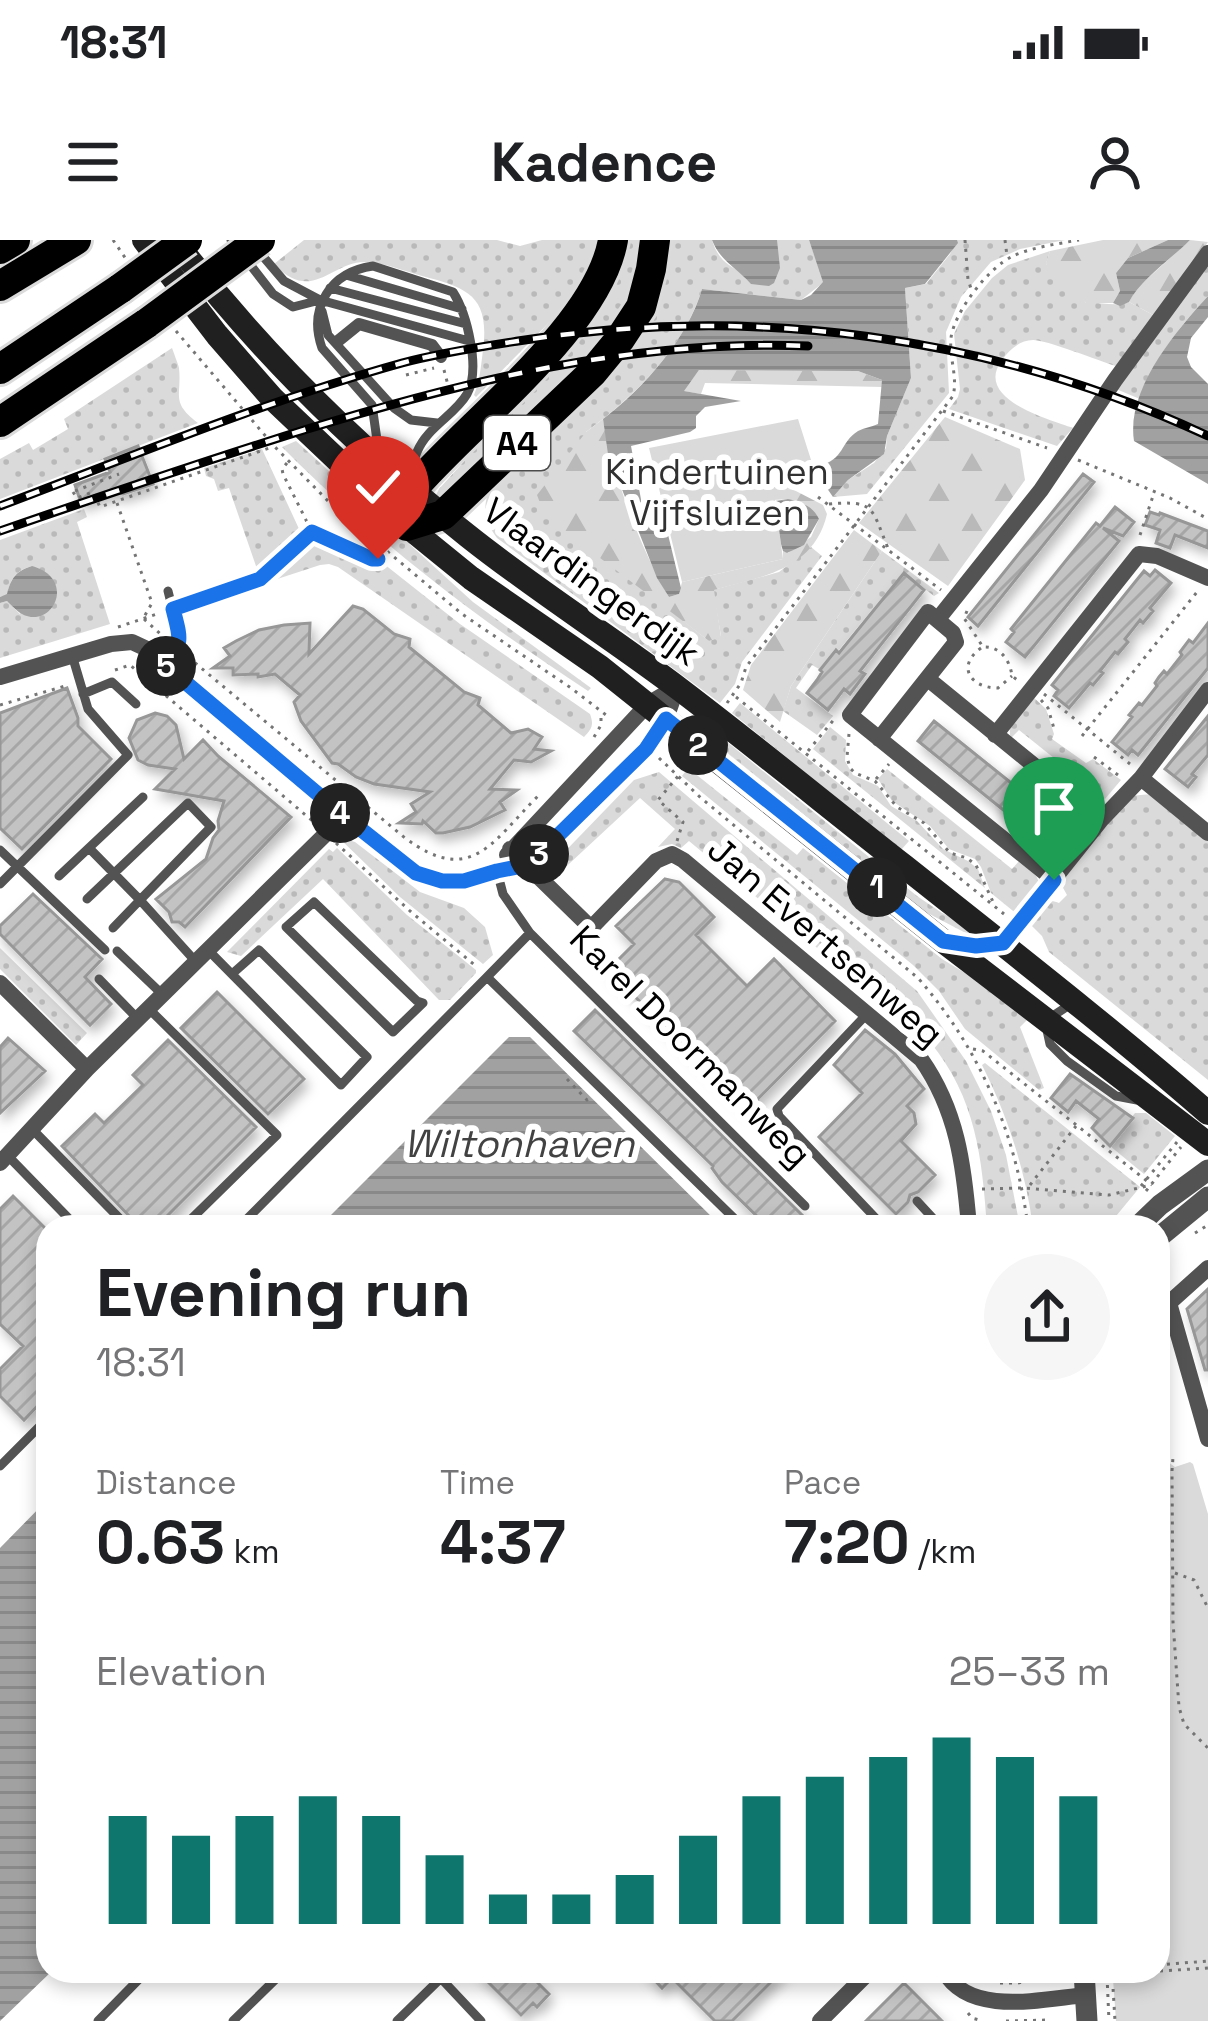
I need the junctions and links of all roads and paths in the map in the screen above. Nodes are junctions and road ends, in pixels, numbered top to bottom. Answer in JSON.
{"nodes":[{"id":1,"x":15,"y":240,"type":"edge"},
{"id":2,"x":76,"y":240,"type":"edge"},
{"id":3,"x":113,"y":240,"type":"edge"},
{"id":4,"x":144,"y":240,"type":"edge"},
{"id":5,"x":174,"y":240,"type":"edge"},
{"id":6,"x":187,"y":240,"type":"edge"},
{"id":7,"x":231,"y":240,"type":"edge"},
{"id":8,"x":249,"y":240,"type":"edge"},
{"id":9,"x":260,"y":240,"type":"edge"},
{"id":10,"x":613,"y":240,"type":"edge"},
{"id":11,"x":655,"y":240,"type":"edge"},
{"id":12,"x":965,"y":240,"type":"edge"},
{"id":13,"x":1005,"y":240,"type":"edge"},
{"id":14,"x":1078,"y":240,"type":"edge"},
{"id":15,"x":0,"y":249,"type":"edge"},
{"id":16,"x":1208,"y":253,"type":"edge"},
{"id":17,"x":1007,"y":258,"type":"junction"},
{"id":18,"x":127,"y":279,"type":"junction"},
{"id":19,"x":330,"y":288,"type":"junction"},
{"id":20,"x":0,"y":289,"type":"edge"},
{"id":21,"x":973,"y":292,"type":"junction"},
{"id":22,"x":320,"y":300,"type":"junction"},
{"id":23,"x":159,"y":323,"type":"junction"},
{"id":24,"x":466,"y":324,"type":"junction"},
{"id":25,"x":338,"y":341,"type":"dead end"},
{"id":26,"x":470,"y":341,"type":"junction"},
{"id":27,"x":441,"y":357,"type":"dead end"},
{"id":28,"x":0,"y":369,"type":"edge"},
{"id":29,"x":406,"y":375,"type":"dead end"},
{"id":30,"x":448,"y":389,"type":"dead end"},
{"id":31,"x":0,"y":422,"type":"edge"},
{"id":32,"x":437,"y":423,"type":"junction"},
{"id":33,"x":274,"y":446,"type":"junction"},
{"id":34,"x":289,"y":461,"type":"junction"},
{"id":35,"x":119,"y":474,"type":"dead end"},
{"id":36,"x":412,"y":490,"type":"junction"},
{"id":37,"x":1154,"y":492,"type":"dead end"},
{"id":38,"x":818,"y":497,"type":"dead end"},
{"id":39,"x":116,"y":501,"type":"junction"},
{"id":40,"x":827,"y":504,"type":"junction"},
{"id":41,"x":867,"y":506,"type":"junction"},
{"id":42,"x":443,"y":515,"type":"junction"},
{"id":43,"x":853,"y":524,"type":"junction"},
{"id":44,"x":407,"y":526,"type":"junction"},
{"id":45,"x":312,"y":532,"type":"junction"},
{"id":46,"x":889,"y":550,"type":"junction"},
{"id":47,"x":385,"y":551,"type":"junction"},
{"id":48,"x":1139,"y":554,"type":"junction"},
{"id":49,"x":1205,"y":582,"type":"edge"},
{"id":50,"x":168,"y":591,"type":"dead end"},
{"id":51,"x":953,"y":599,"type":"junction"},
{"id":52,"x":173,"y":609,"type":"junction"},
{"id":53,"x":144,"y":619,"type":"junction"},
{"id":54,"x":938,"y":619,"type":"junction"},
{"id":55,"x":982,"y":647,"type":"junction"},
{"id":56,"x":178,"y":649,"type":"junction"},
{"id":57,"x":72,"y":655,"type":"junction"},
{"id":58,"x":166,"y":666,"type":"junction"},
{"id":59,"x":0,"y":676,"type":"edge"},
{"id":60,"x":1012,"y":676,"type":"junction"},
{"id":61,"x":928,"y":679,"type":"junction"},
{"id":62,"x":80,"y":681,"type":"junction"},
{"id":63,"x":677,"y":687,"type":"junction"},
{"id":64,"x":1032,"y":688,"type":"junction"},
{"id":65,"x":1208,"y":690,"type":"edge"},
{"id":66,"x":83,"y":694,"type":"junction"},
{"id":67,"x":136,"y":704,"type":"dead end"},
{"id":68,"x":0,"y":705,"type":"edge"},
{"id":69,"x":657,"y":712,"type":"junction"},
{"id":70,"x":854,"y":718,"type":"junction"},
{"id":71,"x":1088,"y":729,"type":"junction"},
{"id":72,"x":1055,"y":732,"type":"dead end"},
{"id":73,"x":995,"y":735,"type":"junction"},
{"id":74,"x":595,"y":736,"type":"dead end"},
{"id":75,"x":1082,"y":736,"type":"dead end"},
{"id":76,"x":879,"y":739,"type":"junction"},
{"id":77,"x":897,"y":753,"type":"junction"},
{"id":78,"x":806,"y":754,"type":"junction"},
{"id":79,"x":1094,"y":757,"type":"dead end"},
{"id":80,"x":673,"y":769,"type":"dead end"},
{"id":81,"x":679,"y":776,"type":"junction"},
{"id":82,"x":1140,"y":779,"type":"junction"},
{"id":83,"x":875,"y":781,"type":"junction"},
{"id":84,"x":541,"y":793,"type":"dead end"},
{"id":85,"x":143,"y":797,"type":"dead end"},
{"id":86,"x":344,"y":816,"type":"junction"},
{"id":87,"x":1101,"y":820,"type":"junction"},
{"id":88,"x":1208,"y":832,"type":"edge"},
{"id":89,"x":326,"y":833,"type":"junction"},
{"id":90,"x":89,"y":848,"type":"junction"},
{"id":91,"x":510,"y":849,"type":"junction"},
{"id":92,"x":0,"y":850,"type":"edge"},
{"id":93,"x":672,"y":854,"type":"junction"},
{"id":94,"x":528,"y":865,"type":"junction"},
{"id":95,"x":16,"y":866,"type":"junction"},
{"id":96,"x":497,"y":871,"type":"junction"},
{"id":97,"x":114,"y":874,"type":"junction"},
{"id":98,"x":59,"y":876,"type":"dead end"},
{"id":99,"x":1054,"y":880,"type":"junction"},
{"id":100,"x":0,"y":884,"type":"edge"},
{"id":101,"x":87,"y":898,"type":"dead end"},
{"id":102,"x":140,"y":900,"type":"junction"},
{"id":103,"x":994,"y":906,"type":"junction"},
{"id":104,"x":113,"y":928,"type":"dead end"},
{"id":105,"x":530,"y":933,"type":"junction"},
{"id":106,"x":1010,"y":934,"type":"junction"},
{"id":107,"x":943,"y":941,"type":"junction"},
{"id":108,"x":203,"y":957,"type":"junction"},
{"id":109,"x":232,"y":974,"type":"junction"},
{"id":110,"x":487,"y":977,"type":"junction"},
{"id":111,"x":99,"y":979,"type":"dead end"},
{"id":112,"x":1,"y":985,"type":"edge"},
{"id":113,"x":164,"y":996,"type":"junction"},
{"id":114,"x":1074,"y":1002,"type":"junction"},
{"id":115,"x":423,"y":1003,"type":"joint"},
{"id":116,"x":867,"y":1013,"type":"junction"},
{"id":117,"x":145,"y":1015,"type":"junction"},
{"id":118,"x":1045,"y":1021,"type":"junction"},
{"id":119,"x":969,"y":1048,"type":"junction"},
{"id":120,"x":87,"y":1069,"type":"junction"},
{"id":121,"x":567,"y":1078,"type":"dead end"},
{"id":122,"x":590,"y":1097,"type":"dead end"},
{"id":123,"x":1077,"y":1125,"type":"junction"},
{"id":124,"x":1203,"y":1129,"type":"edge"},
{"id":125,"x":33,"y":1130,"type":"junction"},
{"id":126,"x":4,"y":1159,"type":"edge"},
{"id":127,"x":1172,"y":1160,"type":"dead end"},
{"id":128,"x":1208,"y":1170,"type":"edge"},
{"id":129,"x":1146,"y":1180,"type":"junction"},
{"id":130,"x":1152,"y":1185,"type":"junction"},
{"id":131,"x":1026,"y":1188,"type":"junction"},
{"id":132,"x":1140,"y":1188,"type":"junction"},
{"id":133,"x":966,"y":1190,"type":"junction"},
{"id":134,"x":1208,"y":1197,"type":"edge"},
{"id":135,"x":917,"y":1201,"type":"dead end"},
{"id":136,"x":805,"y":1206,"type":"dead end"},
{"id":137,"x":64,"y":1215,"type":"edge"},
{"id":138,"x":116,"y":1215,"type":"edge"},
{"id":139,"x":195,"y":1215,"type":"edge"},
{"id":140,"x":250,"y":1215,"type":"edge"},
{"id":141,"x":731,"y":1215,"type":"edge"},
{"id":142,"x":873,"y":1215,"type":"edge"},
{"id":143,"x":930,"y":1215,"type":"edge"},
{"id":144,"x":968,"y":1215,"type":"edge"},
{"id":145,"x":1027,"y":1215,"type":"edge"},
{"id":146,"x":1150,"y":1215,"type":"edge"},
{"id":147,"x":1170,"y":1228,"type":"edge"},
{"id":148,"x":1208,"y":1268,"type":"edge"},
{"id":149,"x":1170,"y":1303,"type":"edge"},
{"id":150,"x":1170,"y":1307,"type":"edge"},
{"id":151,"x":36,"y":1430,"type":"edge"},
{"id":152,"x":1208,"y":1439,"type":"edge"},
{"id":153,"x":1173,"y":1457,"type":"dead end"},
{"id":154,"x":0,"y":1466,"type":"edge"},
{"id":155,"x":1172,"y":1473,"type":"joint"},
{"id":156,"x":1172,"y":1573,"type":"junction"},
{"id":157,"x":1208,"y":1608,"type":"edge"},
{"id":158,"x":1208,"y":1748,"type":"edge"},
{"id":159,"x":1208,"y":1964,"type":"edge"},
{"id":160,"x":1170,"y":1968,"type":"edge"},
{"id":161,"x":135,"y":1983,"type":"edge"},
{"id":162,"x":272,"y":1983,"type":"edge"},
{"id":163,"x":429,"y":1983,"type":"edge"},
{"id":164,"x":445,"y":1983,"type":"edge"},
{"id":165,"x":858,"y":1983,"type":"edge"},
{"id":166,"x":952,"y":1983,"type":"edge"},
{"id":167,"x":1018,"y":1983,"type":"edge"},
{"id":168,"x":1096,"y":1983,"type":"edge"},
{"id":169,"x":1106,"y":1983,"type":"edge"},
{"id":170,"x":986,"y":1984,"type":"dead end"},
{"id":171,"x":1086,"y":1995,"type":"junction"},
{"id":172,"x":1050,"y":2020,"type":"edge"},
{"id":173,"x":98,"y":2021,"type":"edge"},
{"id":174,"x":233,"y":2021,"type":"edge"},
{"id":175,"x":397,"y":2021,"type":"edge"},
{"id":176,"x":481,"y":2021,"type":"edge"},
{"id":177,"x":820,"y":2021,"type":"edge"},
{"id":178,"x":1006,"y":2021,"type":"edge"},
{"id":179,"x":1088,"y":2021,"type":"edge"},
{"id":180,"x":1112,"y":2021,"type":"edge"}],
"edges":[{"from":1,"to":15,"type":"highway"},
{"from":2,"to":20,"type":"highway"},
{"from":3,"to":18,"type":"path"},
{"from":4,"to":44,"type":"main road","name":"Vlaardingerdijk"},
{"from":5,"to":36,"type":"main road","name":"Vlaardingerdijk"},
{"from":6,"to":18,"type":"highway","bridge":true},
{"from":7,"to":22,"type":"lane"},
{"from":8,"to":22,"type":"lane"},
{"from":9,"to":23,"type":"highway","bridge":true},
{"from":10,"to":36,"type":"highway","number":"A4"},
{"from":11,"to":42,"type":"highway","number":"A4"},
{"from":12,"to":21,"type":"path"},
{"from":13,"to":17,"type":"path"},
{"from":14,"to":17,"type":"path"},
{"from":16,"to":51,"type":"street"},
{"from":17,"to":21,"type":"path"},
{"from":18,"to":28,"type":"highway"},
{"from":19,"to":22,"type":"lane"},
{"from":19,"to":24,"type":"lane"},
{"from":19,"to":24,"type":"lane"},
{"from":21,"to":41,"type":"path"},
{"from":22,"to":26,"type":"lane"},
{"from":22,"to":32,"type":"lane"},
{"from":22,"to":36,"type":"lane"},
{"from":23,"to":31,"type":"highway"},
{"from":23,"to":33,"type":"path"},
{"from":24,"to":26,"type":"lane"},
{"from":25,"to":27,"type":"street"},
{"from":26,"to":32,"type":"lane"},
{"from":29,"to":30,"type":"path"},
{"from":32,"to":36,"type":"lane"},
{"from":33,"to":34,"type":"path"},
{"from":33,"to":39,"type":"path"},
{"from":34,"to":45,"type":"path"},
{"from":34,"to":47,"type":"path"},
{"from":35,"to":39,"type":"path"},
{"from":36,"to":42,"type":"main road","name":"Vlaardingerdijk"},
{"from":36,"to":44,"type":"highway"},
{"from":37,"to":48,"type":"path"},
{"from":38,"to":40,"type":"path"},
{"from":39,"to":53,"type":"path"},
{"from":40,"to":41,"type":"path"},
{"from":40,"to":43,"type":"path"},
{"from":41,"to":43,"type":"path"},
{"from":41,"to":46,"type":"path"},
{"from":42,"to":44,"type":"highway"},
{"from":42,"to":63,"type":"main road","name":"Vlaardingerdijk"},
{"from":43,"to":46,"type":"path"},
{"from":43,"to":78,"type":"path","name":"Vlaardingerdijk"},
{"from":44,"to":69,"type":"main road","name":"Vlaardingerdijk"},
{"from":45,"to":47,"type":"path"},
{"from":45,"to":52,"type":"path"},
{"from":46,"to":51,"type":"path"},
{"from":47,"to":74,"type":"path"},
{"from":48,"to":49,"type":"street"},
{"from":48,"to":64,"type":"street"},
{"from":49,"to":71,"type":"path"},
{"from":50,"to":52,"type":"lane"},
{"from":51,"to":54,"type":"street"},
{"from":51,"to":55,"type":"path"},
{"from":52,"to":53,"type":"path"},
{"from":52,"to":56,"type":"lane"},
{"from":53,"to":56,"type":"path"},
{"from":54,"to":61,"type":"street"},
{"from":54,"to":70,"type":"street"},
{"from":55,"to":60,"type":"path"},
{"from":55,"to":60,"type":"path"},
{"from":56,"to":58,"type":"lane"},
{"from":56,"to":84,"type":"path"},
{"from":57,"to":58,"type":"street"},
{"from":57,"to":59,"type":"street"},
{"from":57,"to":62,"type":"lane"},
{"from":58,"to":86,"type":"street"},
{"from":60,"to":64,"type":"path"},
{"from":61,"to":73,"type":"street"},
{"from":61,"to":76,"type":"street"},
{"from":62,"to":66,"type":"lane"},
{"from":62,"to":68,"type":"path"},
{"from":62,"to":89,"type":"path"},
{"from":63,"to":69,"type":"street"},
{"from":63,"to":106,"type":"main road","name":"Vlaardingerdijk"},
{"from":64,"to":71,"type":"path"},
{"from":64,"to":72,"type":"path"},
{"from":64,"to":73,"type":"street"},
{"from":65,"to":82,"type":"street"},
{"from":66,"to":67,"type":"lane"},
{"from":66,"to":95,"type":"lane"},
{"from":69,"to":91,"type":"street"},
{"from":69,"to":94,"type":"street"},
{"from":69,"to":107,"type":"main road","name":"Vlaardingerdijk"},
{"from":70,"to":76,"type":"street"},
{"from":70,"to":78,"type":"path"},
{"from":70,"to":83,"type":"path"},
{"from":71,"to":75,"type":"path"},
{"from":71,"to":82,"type":"path"},
{"from":73,"to":87,"type":"street"},
{"from":76,"to":77,"type":"street"},
{"from":77,"to":83,"type":"path"},
{"from":77,"to":99,"type":"street"},
{"from":78,"to":103,"type":"path","name":"Vlaardingerdijk"},
{"from":79,"to":82,"type":"path"},
{"from":80,"to":81,"type":"path"},
{"from":81,"to":93,"type":"path"},
{"from":81,"to":119,"type":"path"},
{"from":82,"to":87,"type":"street"},
{"from":82,"to":88,"type":"street"},
{"from":83,"to":103,"type":"path"},
{"from":85,"to":90,"type":"lane"},
{"from":86,"to":89,"type":"street"},
{"from":86,"to":96,"type":"street"},
{"from":87,"to":99,"type":"street"},
{"from":89,"to":108,"type":"street"},
{"from":89,"to":110,"type":"path"},
{"from":90,"to":97,"type":"lane"},
{"from":90,"to":98,"type":"lane"},
{"from":91,"to":94,"type":"street","name":"Jan Evertsenweg"},
{"from":91,"to":96,"type":"street"},
{"from":92,"to":95,"type":"lane"},
{"from":93,"to":94,"type":"street","name":"Jan Evertsenweg"},
{"from":93,"to":116,"type":"street","name":"Jan Evertsenweg"},
{"from":94,"to":96,"type":"street"},
{"from":95,"to":100,"type":"lane"},
{"from":95,"to":113,"type":"lane"},
{"from":96,"to":105,"type":"lane","name":"Karel Doormanweg"},
{"from":97,"to":101,"type":"lane"},
{"from":97,"to":102,"type":"lane"},
{"from":97,"to":102,"type":"lane"},
{"from":99,"to":106,"type":"street"},
{"from":102,"to":104,"type":"lane"},
{"from":102,"to":108,"type":"lane"},
{"from":103,"to":106,"type":"path","name":"Vlaardingerdijk"},
{"from":105,"to":110,"type":"lane","name":"Karel Doormanweg"},
{"from":105,"to":136,"type":"lane","name":"Karel Doormanweg"},
{"from":106,"to":107,"type":"street"},
{"from":106,"to":114,"type":"main road","name":"Vlaardingerdijk"},
{"from":107,"to":118,"type":"main road","name":"Vlaardingerdijk"},
{"from":108,"to":109,"type":"lane"},
{"from":108,"to":113,"type":"street"},
{"from":109,"to":109,"type":"lane"},
{"from":110,"to":140,"type":"lane","name":"Karel Doormanweg"},
{"from":110,"to":141,"type":"lane"},
{"from":111,"to":117,"type":"lane"},
{"from":112,"to":120,"type":"street"},
{"from":113,"to":117,"type":"street"},
{"from":114,"to":118,"type":"lane"},
{"from":114,"to":124,"type":"main road","name":"Vlaardingerdijk"},
{"from":115,"to":115,"type":"lane"},
{"from":116,"to":133,"type":"street","name":"Jan Evertsenweg"},
{"from":116,"to":142,"type":"lane"},
{"from":117,"to":120,"type":"street"},
{"from":117,"to":139,"type":"lane"},
{"from":118,"to":124,"type":"main road","name":"Vlaardingerdijk"},
{"from":119,"to":123,"type":"path"},
{"from":119,"to":131,"type":"path"},
{"from":120,"to":125,"type":"street"},
{"from":121,"to":122,"type":"path"},
{"from":123,"to":129,"type":"path"},
{"from":123,"to":131,"type":"path"},
{"from":124,"to":129,"type":"path"},
{"from":125,"to":126,"type":"street"},
{"from":125,"to":138,"type":"lane"},
{"from":126,"to":137,"type":"lane"},
{"from":127,"to":130,"type":"path"},
{"from":128,"to":146,"type":"street"},
{"from":129,"to":130,"type":"path"},
{"from":129,"to":132,"type":"path"},
{"from":130,"to":132,"type":"path"},
{"from":131,"to":132,"type":"path"},
{"from":131,"to":133,"type":"path"},
{"from":131,"to":145,"type":"path"},
{"from":133,"to":144,"type":"street","name":"Jan Evertsenweg"},
{"from":134,"to":147,"type":"street"},
{"from":135,"to":143,"type":"lane"},
{"from":148,"to":149,"type":"street"},
{"from":150,"to":152,"type":"street"},
{"from":151,"to":154,"type":"lane"},
{"from":153,"to":155,"type":"path"},
{"from":155,"to":156,"type":"path"},
{"from":156,"to":157,"type":"path"},
{"from":156,"to":158,"type":"path"},
{"from":159,"to":160,"type":"path"},
{"from":161,"to":173,"type":"lane"},
{"from":162,"to":174,"type":"lane"},
{"from":163,"to":175,"type":"lane"},
{"from":164,"to":176,"type":"lane"},
{"from":165,"to":177,"type":"street"},
{"from":166,"to":171,"type":"street"},
{"from":167,"to":170,"type":"path"},
{"from":168,"to":171,"type":"street"},
{"from":169,"to":180,"type":"path"},
{"from":171,"to":179,"type":"street"},
{"from":172,"to":178,"type":"path"}]}
